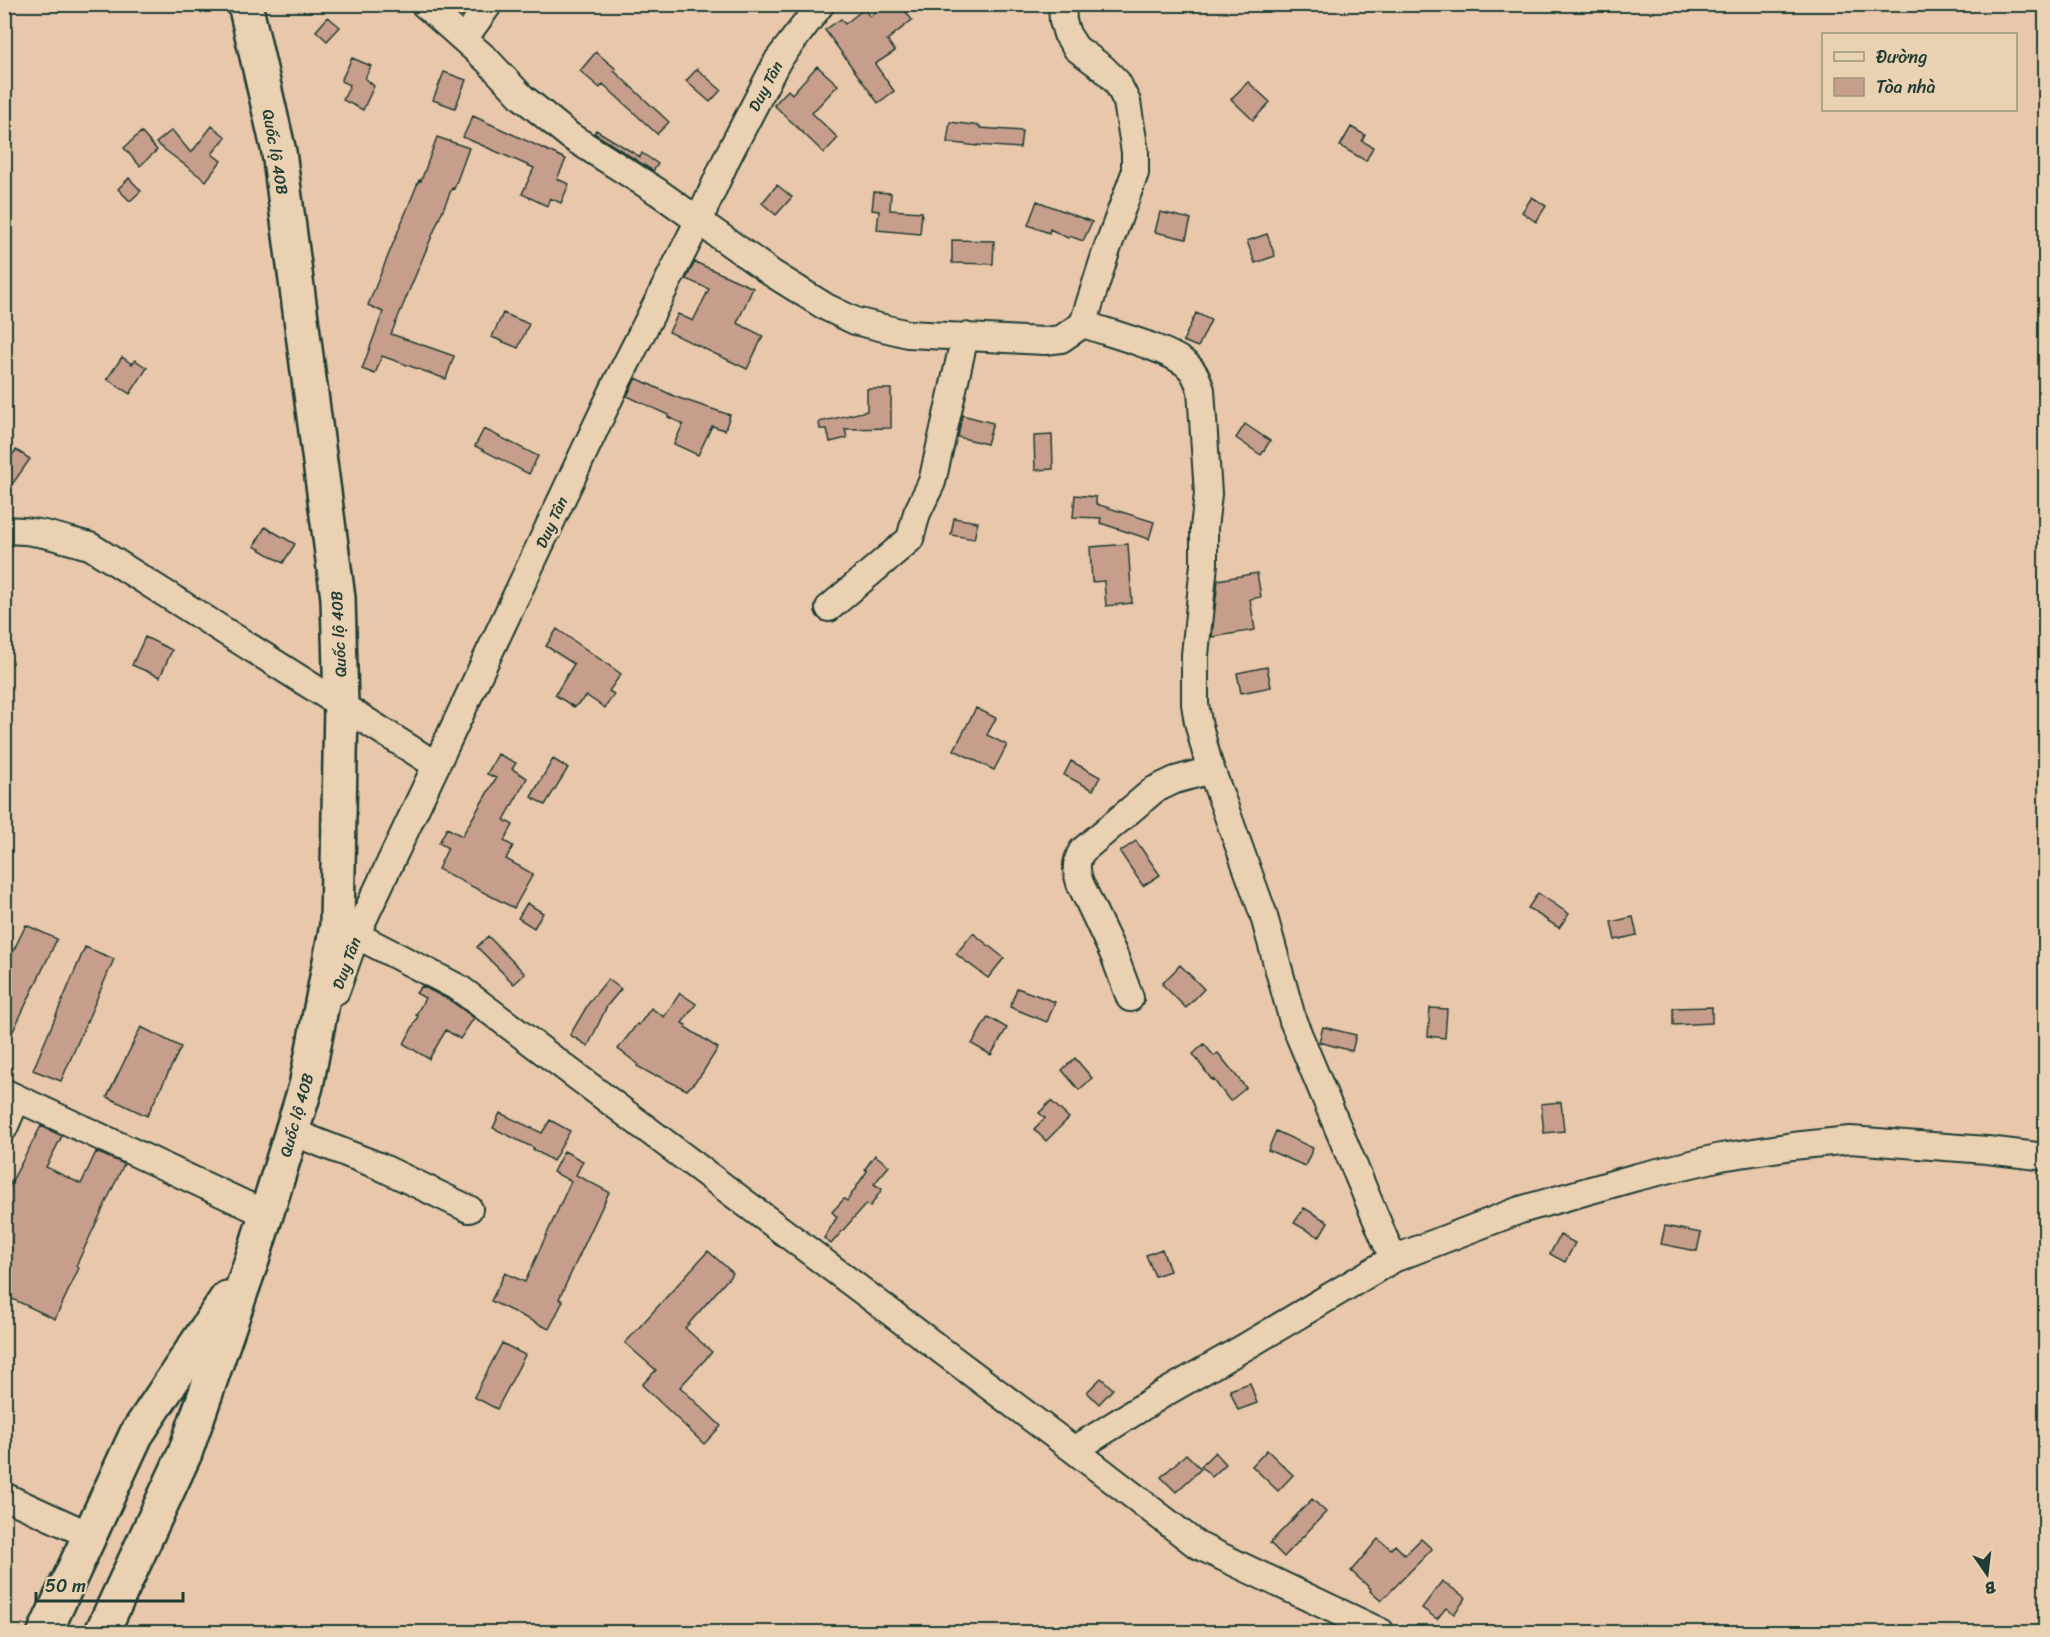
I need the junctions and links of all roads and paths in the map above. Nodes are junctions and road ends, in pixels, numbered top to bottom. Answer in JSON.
{"nodes":[{"id":1,"x":245,"y":4,"type":"edge"},
{"id":2,"x":424,"y":4,"type":"edge"},
{"id":3,"x":489,"y":4,"type":"edge"},
{"id":4,"x":821,"y":4,"type":"edge"},
{"id":5,"x":1062,"y":4,"type":"edge"},
{"id":6,"x":464,"y":39,"type":"junction"},
{"id":7,"x":699,"y":220,"type":"junction"},
{"id":8,"x":1083,"y":324,"type":"junction"},
{"id":9,"x":965,"y":336,"type":"junction"},
{"id":10,"x":4,"y":531,"type":"edge"},
{"id":11,"x":829,"y":608,"type":"dead end"},
{"id":12,"x":341,"y":704,"type":"junction"},
{"id":13,"x":436,"y":765,"type":"junction"},
{"id":14,"x":1211,"y":770,"type":"junction"},
{"id":15,"x":356,"y":935,"type":"junction"},
{"id":16,"x":1130,"y":998,"type":"dead end"},
{"id":17,"x":312,"y":1056,"type":"junction"},
{"id":18,"x":11,"y":1095,"type":"edge"},
{"id":19,"x":4,"y":1128,"type":"edge"},
{"id":20,"x":292,"y":1132,"type":"junction"},
{"id":21,"x":2046,"y":1157,"type":"edge"},
{"id":22,"x":469,"y":1209,"type":"dead end"},
{"id":23,"x":267,"y":1214,"type":"junction"},
{"id":24,"x":1393,"y":1259,"type":"junction"},
{"id":25,"x":252,"y":1260,"type":"junction"},
{"id":26,"x":1074,"y":1450,"type":"junction"},
{"id":27,"x":4,"y":1496,"type":"edge"},
{"id":28,"x":89,"y":1535,"type":"junction"},
{"id":29,"x":45,"y":1632,"type":"edge"},
{"id":30,"x":102,"y":1632,"type":"edge"},
{"id":31,"x":1381,"y":1632,"type":"edge"}],
"edges":[{"from":1,"to":12,"type":"highway","name":"Quốc lộ 40B"},
{"from":2,"to":6,"type":"street"},
{"from":3,"to":6,"type":"street"},
{"from":4,"to":7,"type":"street","name":"Duy Tân"},
{"from":5,"to":8,"type":"street"},
{"from":6,"to":7,"type":"street"},
{"from":7,"to":9,"type":"street"},
{"from":7,"to":13,"type":"street","name":"Duy Tân"},
{"from":8,"to":9,"type":"street"},
{"from":8,"to":14,"type":"street"},
{"from":9,"to":11,"type":"street"},
{"from":10,"to":12,"type":"street"},
{"from":12,"to":13,"type":"street"},
{"from":12,"to":17,"type":"highway","name":"Quốc lộ 40B"},
{"from":13,"to":15,"type":"street","name":"Duy Tân"},
{"from":14,"to":16,"type":"street"},
{"from":14,"to":24,"type":"street"},
{"from":15,"to":17,"type":"street","name":"Duy Tân"},
{"from":15,"to":26,"type":"street"},
{"from":17,"to":20,"type":"highway","name":"Quốc lộ 40B"},
{"from":18,"to":19,"type":"street"},
{"from":18,"to":23,"type":"street"},
{"from":20,"to":22,"type":"street"},
{"from":20,"to":23,"type":"highway","name":"Quốc lộ 40B"},
{"from":21,"to":24,"type":"street"},
{"from":23,"to":25,"type":"highway","name":"Quốc lộ 40B"},
{"from":24,"to":26,"type":"street"},
{"from":25,"to":28,"type":"highway","name":"Quốc lộ 40B"},
{"from":25,"to":30,"type":"highway","name":"Quốc lộ 40B"},
{"from":26,"to":31,"type":"street"},
{"from":27,"to":28,"type":"street"},
{"from":28,"to":29,"type":"highway","name":"Quốc lộ 40B"}]}
